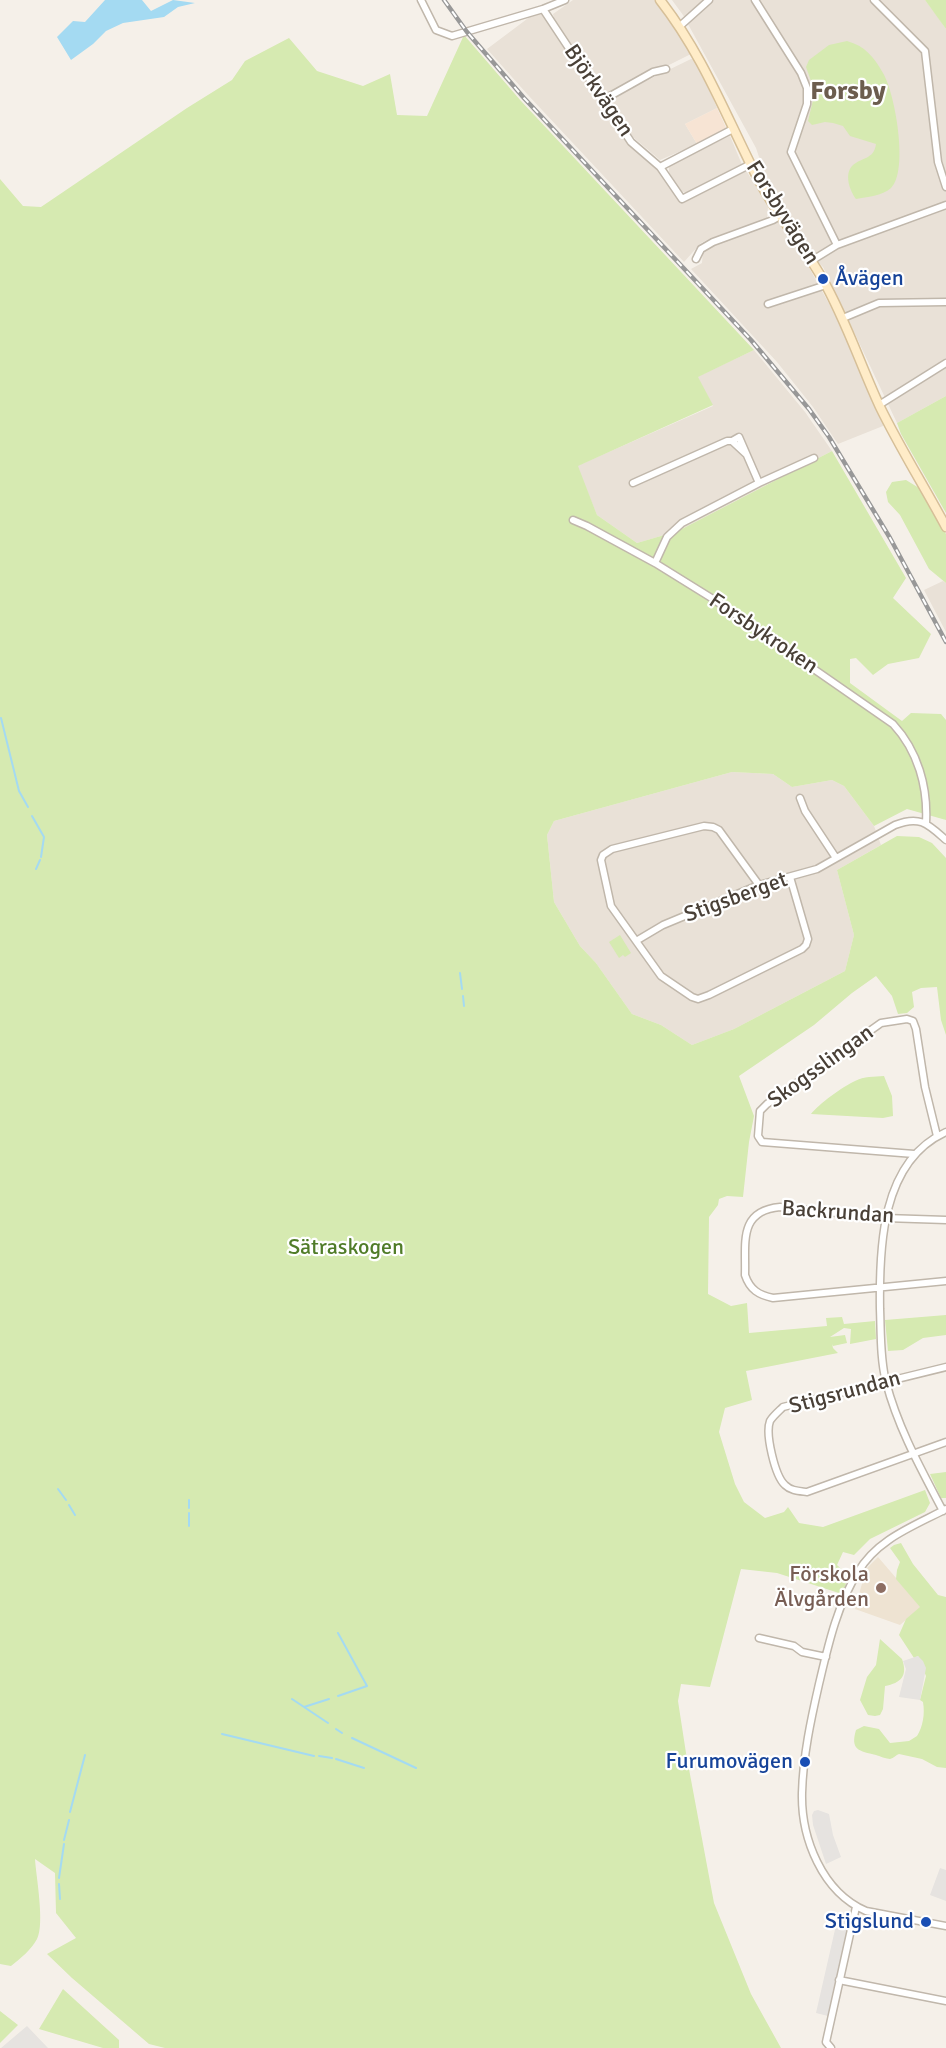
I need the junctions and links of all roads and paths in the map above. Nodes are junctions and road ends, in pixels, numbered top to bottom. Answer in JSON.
{"nodes":[{"id":1,"x":421,"y":0,"type":"edge"},
{"id":2,"x":566,"y":0,"type":"edge"},
{"id":3,"x":660,"y":0,"type":"edge"},
{"id":4,"x":709,"y":0,"type":"edge"},
{"id":5,"x":755,"y":0,"type":"edge"},
{"id":6,"x":874,"y":0,"type":"edge"},
{"id":7,"x":543,"y":9,"type":"junction"},
{"id":8,"x":680,"y":26,"type":"junction"},
{"id":9,"x":666,"y":69,"type":"dead end"},
{"id":10,"x":603,"y":100,"type":"junction"},
{"id":11,"x":733,"y":129,"type":"junction"},
{"id":12,"x":751,"y":165,"type":"junction"},
{"id":13,"x":660,"y":167,"type":"junction"},
{"id":14,"x":946,"y":187,"type":"edge"},
{"id":15,"x":946,"y":205,"type":"edge"},
{"id":16,"x":780,"y":216,"type":"junction"},
{"id":17,"x":837,"y":245,"type":"junction"},
{"id":18,"x":696,"y":259,"type":"dead end"},
{"id":19,"x":811,"y":261,"type":"junction"},
{"id":20,"x":826,"y":285,"type":"junction"},
{"id":21,"x":946,"y":302,"type":"edge"},
{"id":22,"x":768,"y":304,"type":"dead end"},
{"id":23,"x":843,"y":318,"type":"junction"},
{"id":24,"x":946,"y":363,"type":"edge"},
{"id":25,"x":879,"y":405,"type":"junction"},
{"id":26,"x":814,"y":458,"type":"dead end"},
{"id":27,"x":633,"y":483,"type":"dead end"},
{"id":28,"x":759,"y":483,"type":"junction"},
{"id":29,"x":573,"y":520,"type":"dead end"},
{"id":30,"x":946,"y":526,"type":"edge"},
{"id":31,"x":655,"y":563,"type":"junction"},
{"id":32,"x":800,"y":798,"type":"dead end"},
{"id":33,"x":926,"y":823,"type":"junction"},
{"id":34,"x":946,"y":840,"type":"edge"},
{"id":35,"x":836,"y":858,"type":"junction"},
{"id":36,"x":790,"y":877,"type":"junction"},
{"id":37,"x":759,"y":885,"type":"junction"},
{"id":38,"x":636,"y":941,"type":"junction"},
{"id":39,"x":946,"y":1132,"type":"edge"},
{"id":40,"x":937,"y":1136,"type":"junction"},
{"id":41,"x":914,"y":1154,"type":"junction"},
{"id":42,"x":885,"y":1218,"type":"junction"},
{"id":43,"x":946,"y":1220,"type":"edge"},
{"id":44,"x":946,"y":1281,"type":"edge"},
{"id":45,"x":880,"y":1287,"type":"junction"},
{"id":46,"x":946,"y":1367,"type":"edge"},
{"id":47,"x":886,"y":1381,"type":"junction"},
{"id":48,"x":946,"y":1442,"type":"edge"},
{"id":49,"x":912,"y":1454,"type":"junction"},
{"id":50,"x":944,"y":1510,"type":"edge"},
{"id":51,"x":759,"y":1638,"type":"dead end"},
{"id":52,"x":826,"y":1657,"type":"junction"},
{"id":53,"x":856,"y":1907,"type":"junction"},
{"id":54,"x":946,"y":1926,"type":"edge"},
{"id":55,"x":839,"y":1980,"type":"junction"},
{"id":56,"x":946,"y":2001,"type":"edge"},
{"id":57,"x":831,"y":2048,"type":"edge"}],
"edges":[{"from":1,"to":7,"type":"street"},
{"from":2,"to":7,"type":"street"},
{"from":3,"to":8,"type":"street","name":"Forsbyvägen"},
{"from":4,"to":8,"type":"street"},
{"from":5,"to":17,"type":"street"},
{"from":6,"to":14,"type":"street"},
{"from":7,"to":10,"type":"street","name":"Björkvägen"},
{"from":8,"to":11,"type":"street","name":"Forsbyvägen"},
{"from":9,"to":10,"type":"street"},
{"from":10,"to":13,"type":"street","name":"Björkvägen"},
{"from":11,"to":12,"type":"street","name":"Forsbyvägen"},
{"from":11,"to":13,"type":"street"},
{"from":12,"to":13,"type":"street","name":"Björkvägen"},
{"from":12,"to":16,"type":"street","name":"Forsbyvägen"},
{"from":15,"to":17,"type":"street"},
{"from":16,"to":18,"type":"street"},
{"from":16,"to":19,"type":"street","name":"Forsbyvägen"},
{"from":17,"to":19,"type":"street"},
{"from":19,"to":20,"type":"street","name":"Forsbyvägen"},
{"from":20,"to":22,"type":"street"},
{"from":20,"to":23,"type":"street","name":"Forsbyvägen"},
{"from":21,"to":23,"type":"street"},
{"from":23,"to":25,"type":"street","name":"Forsbyvägen"},
{"from":24,"to":25,"type":"street"},
{"from":25,"to":30,"type":"street","name":"Forsbyvägen"},
{"from":26,"to":28,"type":"street"},
{"from":27,"to":28,"type":"street"},
{"from":28,"to":31,"type":"street"},
{"from":29,"to":31,"type":"street","name":"Forsbykroken"},
{"from":31,"to":33,"type":"street","name":"Forsbykroken"},
{"from":32,"to":35,"type":"street"},
{"from":33,"to":34,"type":"street"},
{"from":33,"to":35,"type":"street","name":"Stigsberget"},
{"from":35,"to":36,"type":"street","name":"Stigsberget"},
{"from":36,"to":37,"type":"street","name":"Stigsberget"},
{"from":36,"to":38,"type":"street"},
{"from":37,"to":38,"type":"street","name":"Stigsberget"},
{"from":37,"to":38,"type":"street"},
{"from":39,"to":40,"type":"street"},
{"from":40,"to":41,"type":"street"},
{"from":40,"to":41,"type":"street","name":"Skogsslingan"},
{"from":41,"to":42,"type":"street"},
{"from":42,"to":43,"type":"street","name":"Backrundan"},
{"from":42,"to":45,"type":"street"},
{"from":42,"to":45,"type":"street","name":"Backrundan"},
{"from":44,"to":45,"type":"street","name":"Backrundan"},
{"from":45,"to":47,"type":"street"},
{"from":46,"to":47,"type":"street","name":"Stigsrundan"},
{"from":47,"to":49,"type":"street"},
{"from":47,"to":49,"type":"street","name":"Stigsrundan"},
{"from":48,"to":49,"type":"street","name":"Stigsrundan"},
{"from":49,"to":50,"type":"street"},
{"from":50,"to":52,"type":"street"},
{"from":51,"to":52,"type":"street"},
{"from":52,"to":53,"type":"street"},
{"from":53,"to":54,"type":"street"},
{"from":53,"to":55,"type":"street"},
{"from":55,"to":56,"type":"street"},
{"from":55,"to":57,"type":"street"}]}
